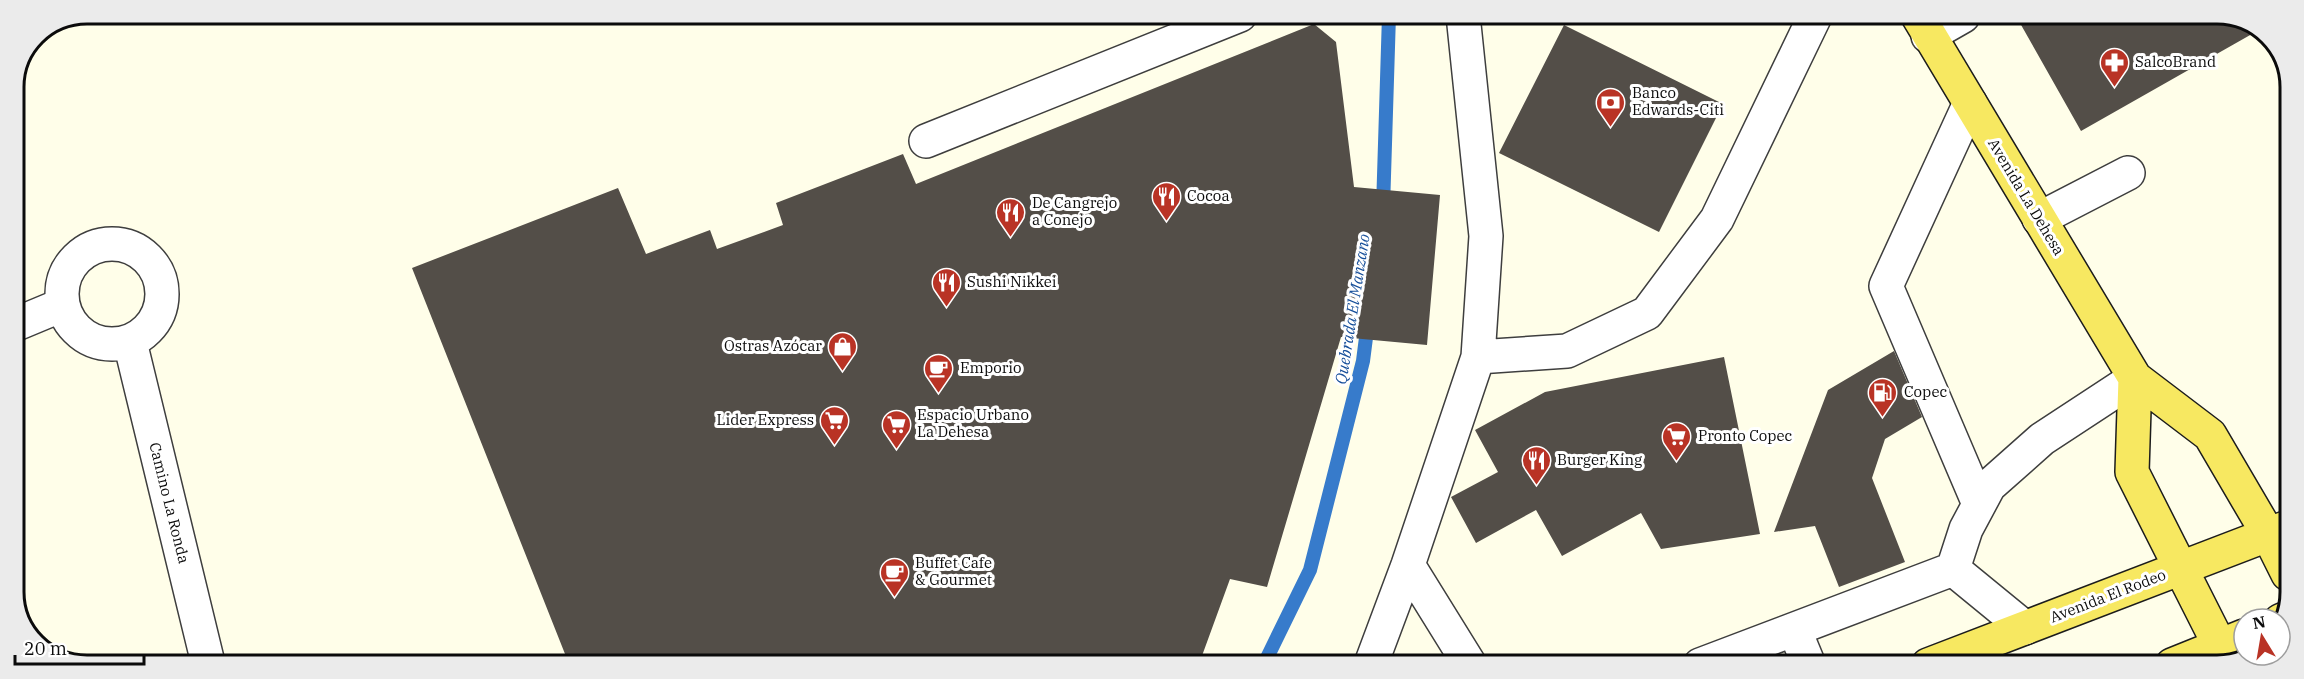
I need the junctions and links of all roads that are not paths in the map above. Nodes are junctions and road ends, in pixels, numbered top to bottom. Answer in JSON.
{"nodes":[{"id":1,"x":1218,"y":24,"type":"edge"},
{"id":2,"x":1464,"y":24,"type":"edge"},
{"id":3,"x":1811,"y":24,"type":"edge"},
{"id":4,"x":1923,"y":26,"type":"edge"},
{"id":5,"x":1970,"y":103,"type":"junction"},
{"id":6,"x":926,"y":141,"type":"dead end"},
{"id":7,"x":2128,"y":172,"type":"dead end"},
{"id":8,"x":2039,"y":219,"type":"junction"},
{"id":9,"x":62,"y":305,"type":"junction"},
{"id":10,"x":24,"y":321,"type":"edge"},
{"id":11,"x":130,"y":342,"type":"junction"},
{"id":12,"x":1478,"y":357,"type":"junction"},
{"id":13,"x":2135,"y":378,"type":"junction"},
{"id":14,"x":1979,"y":504,"type":"junction"},
{"id":15,"x":2278,"y":531,"type":"edge"},
{"id":16,"x":1408,"y":565,"type":"junction"},
{"id":17,"x":2180,"y":568,"type":"junction"},
{"id":18,"x":1953,"y":569,"type":"junction"},
{"id":19,"x":2025,"y":628,"type":"junction"},
{"id":20,"x":1795,"y":631,"type":"junction"},
{"id":21,"x":2230,"y":648,"type":"edge"},
{"id":22,"x":206,"y":655,"type":"edge"},
{"id":23,"x":1374,"y":655,"type":"edge"},
{"id":24,"x":1464,"y":655,"type":"edge"},
{"id":25,"x":1728,"y":655,"type":"edge"},
{"id":26,"x":1805,"y":655,"type":"edge"},
{"id":27,"x":1954,"y":655,"type":"edge"},
{"id":28,"x":2206,"y":655,"type":"edge"}],
"edges":[{"from":1,"to":6,"type":"street"},
{"from":2,"to":12,"type":"street"},
{"from":3,"to":12,"type":"street"},
{"from":4,"to":5,"type":"main road","name":"Avenida La Dehesa"},
{"from":5,"to":8,"type":"main road","name":"Avenida La Dehesa"},
{"from":5,"to":14,"type":"street"},
{"from":7,"to":8,"type":"street"},
{"from":8,"to":13,"type":"main road","name":"Avenida La Dehesa"},
{"from":9,"to":10,"type":"street"},
{"from":9,"to":11,"type":"street"},
{"from":9,"to":11,"type":"street"},
{"from":11,"to":22,"type":"street","name":"Camino La Ronda"},
{"from":12,"to":16,"type":"street"},
{"from":13,"to":14,"type":"street"},
{"from":13,"to":15,"type":"main road","name":"Avenida La Dehesa"},
{"from":13,"to":17,"type":"main road"},
{"from":14,"to":18,"type":"street"},
{"from":15,"to":17,"type":"main road","name":"Avenida El Rodeo"},
{"from":16,"to":23,"type":"street"},
{"from":16,"to":24,"type":"street"},
{"from":17,"to":19,"type":"main road","name":"Avenida El Rodeo"},
{"from":17,"to":21,"type":"main road"},
{"from":18,"to":19,"type":"street"},
{"from":18,"to":20,"type":"street"},
{"from":19,"to":27,"type":"main road","name":"Avenida El Rodeo"},
{"from":20,"to":25,"type":"street"},
{"from":20,"to":26,"type":"street"},
{"from":21,"to":28,"type":"main road"}]}
